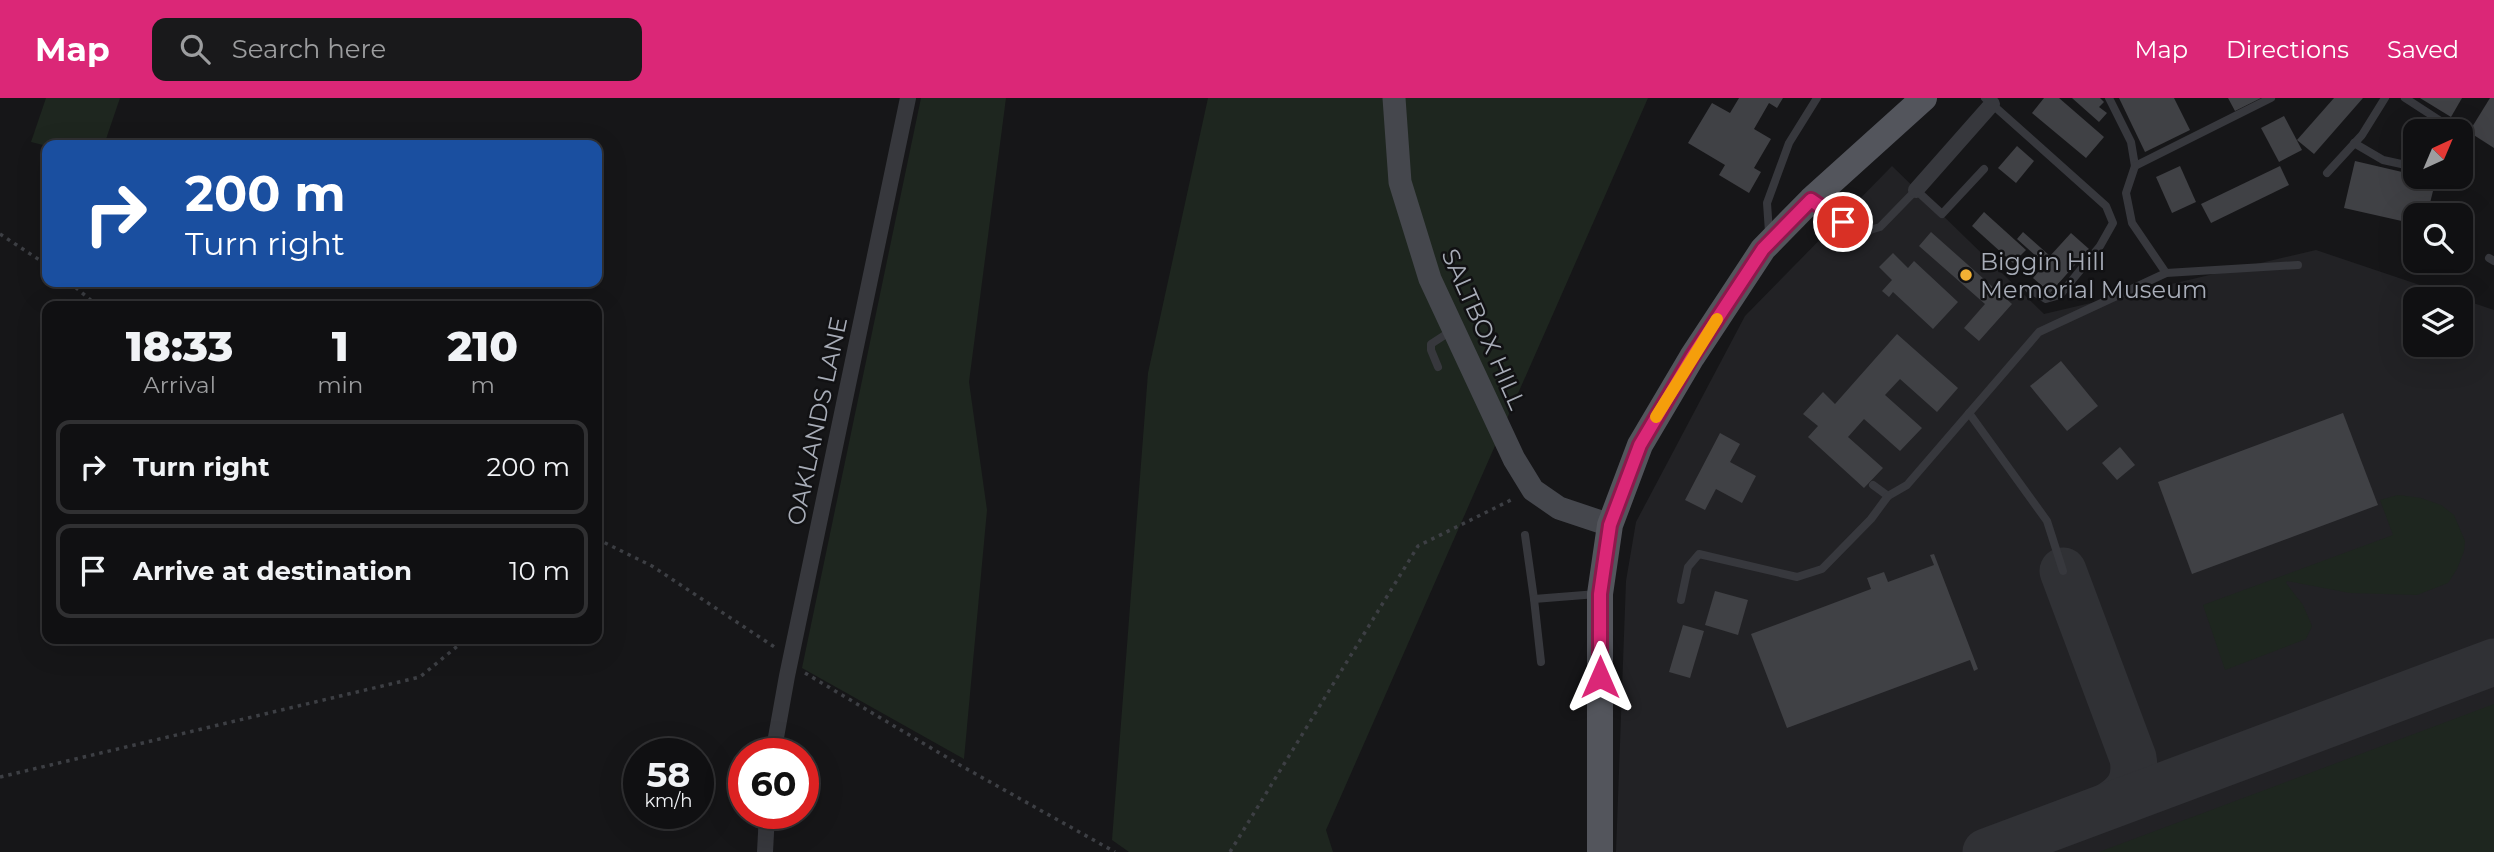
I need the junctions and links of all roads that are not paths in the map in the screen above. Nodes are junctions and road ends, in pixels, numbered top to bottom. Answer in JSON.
{"nodes":[{"id":1,"x":908,"y":98,"type":"edge"},
{"id":2,"x":1394,"y":98,"type":"edge"},
{"id":3,"x":1817,"y":98,"type":"edge"},
{"id":4,"x":1924,"y":98,"type":"edge"},
{"id":5,"x":2109,"y":98,"type":"edge"},
{"id":6,"x":2271,"y":98,"type":"edge"},
{"id":7,"x":2385,"y":98,"type":"edge"},
{"id":8,"x":2405,"y":98,"type":"edge"},
{"id":9,"x":1993,"y":100,"type":"edge"},
{"id":10,"x":2437,"y":119,"type":"edge"},
{"id":11,"x":2354,"y":143,"type":"junction"},
{"id":12,"x":2403,"y":164,"type":"edge"},
{"id":13,"x":2135,"y":166,"type":"junction"},
{"id":14,"x":1984,"y":169,"type":"dead end"},
{"id":15,"x":2327,"y":173,"type":"dead end"},
{"id":16,"x":1916,"y":190,"type":"junction"},
{"id":17,"x":1811,"y":200,"type":"junction"},
{"id":18,"x":1770,"y":242,"type":"junction"},
{"id":19,"x":2298,"y":265,"type":"dead end"},
{"id":20,"x":2166,"y":273,"type":"junction"},
{"id":21,"x":2029,"y":289,"type":"dead end"},
{"id":22,"x":1453,"y":329,"type":"junction"},
{"id":23,"x":1438,"y":367,"type":"dead end"},
{"id":24,"x":1969,"y":413,"type":"junction"},
{"id":25,"x":1873,"y":485,"type":"dead end"},
{"id":26,"x":1888,"y":496,"type":"junction"},
{"id":27,"x":1610,"y":525,"type":"junction"},
{"id":28,"x":1525,"y":536,"type":"dead end"},
{"id":29,"x":2063,"y":571,"type":"dead end"},
{"id":30,"x":1600,"y":594,"type":"junction"},
{"id":31,"x":1534,"y":599,"type":"junction"},
{"id":32,"x":1681,"y":600,"type":"dead end"},
{"id":33,"x":1541,"y":662,"type":"dead end"},
{"id":34,"x":776,"y":738,"type":"edge"},
{"id":35,"x":766,"y":829,"type":"edge"},
{"id":36,"x":765,"y":852,"type":"edge"},
{"id":37,"x":1600,"y":852,"type":"edge"}],
"edges":[{"from":1,"to":34,"type":"street","name":"OAKLANDS LANE"},
{"from":2,"to":22,"type":"street","name":"SALTBOX HILL"},
{"from":3,"to":18,"type":"lane"},
{"from":4,"to":17,"type":"main road"},
{"from":5,"to":13,"type":"lane"},
{"from":6,"to":13,"type":"lane"},
{"from":7,"to":11,"type":"lane"},
{"from":8,"to":10,"type":"lane"},
{"from":9,"to":16,"type":"street"},
{"from":9,"to":21,"type":"lane"},
{"from":11,"to":12,"type":"lane"},
{"from":11,"to":15,"type":"lane"},
{"from":13,"to":20,"type":"lane"},
{"from":14,"to":16,"type":"lane"},
{"from":16,"to":17,"type":"lane"},
{"from":17,"to":18,"type":"main road"},
{"from":18,"to":27,"type":"main road"},
{"from":19,"to":20,"type":"lane"},
{"from":20,"to":24,"type":"lane"},
{"from":22,"to":23,"type":"lane"},
{"from":22,"to":27,"type":"street","name":"SALTBOX HILL"},
{"from":24,"to":26,"type":"lane"},
{"from":24,"to":29,"type":"lane"},
{"from":25,"to":26,"type":"lane"},
{"from":26,"to":32,"type":"lane"},
{"from":27,"to":30,"type":"main road"},
{"from":28,"to":31,"type":"lane"},
{"from":30,"to":31,"type":"lane"},
{"from":30,"to":37,"type":"main road"},
{"from":31,"to":33,"type":"lane"},
{"from":35,"to":36,"type":"street"}]}
